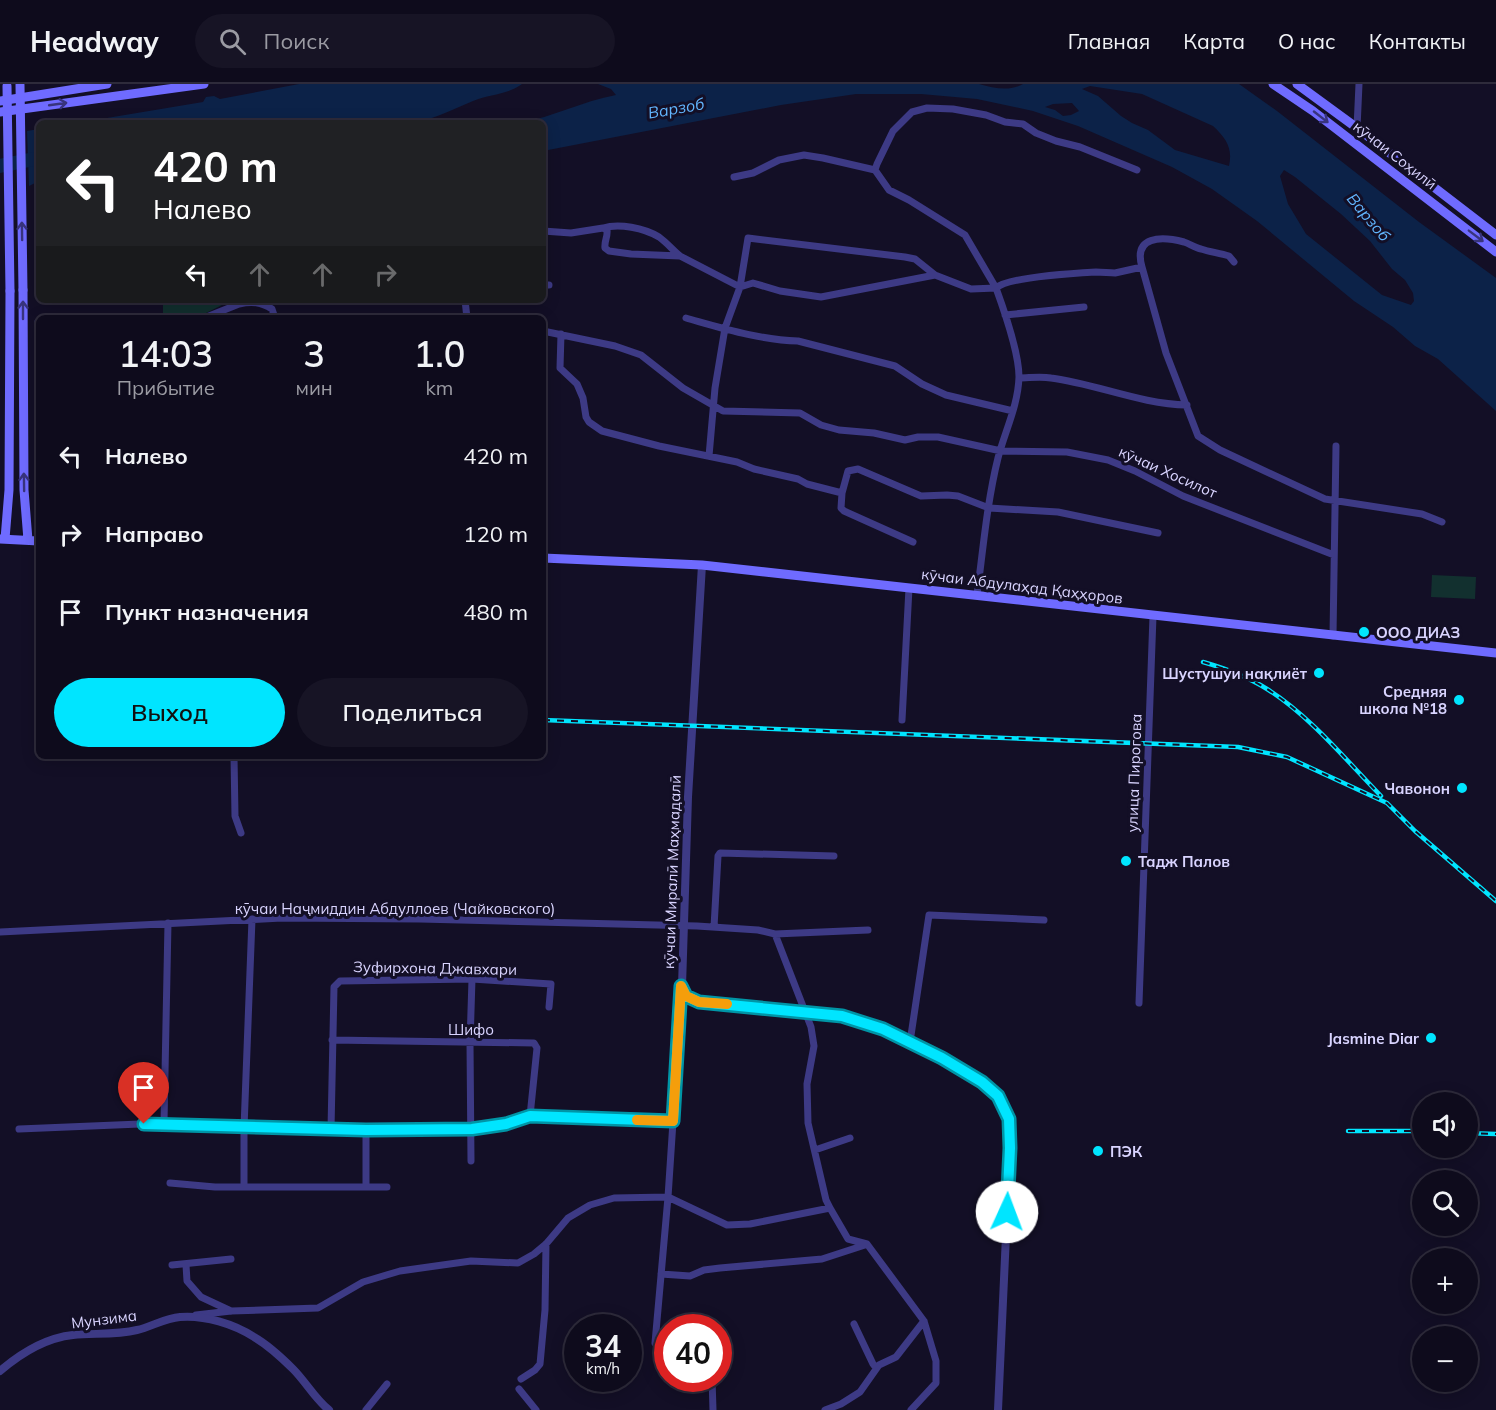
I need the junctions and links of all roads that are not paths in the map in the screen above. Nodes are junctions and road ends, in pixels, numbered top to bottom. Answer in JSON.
{"nodes":[{"id":1,"x":20,"y":84,"type":"edge"},
{"id":2,"x":107,"y":84,"type":"edge"},
{"id":3,"x":204,"y":84,"type":"edge"},
{"id":4,"x":1273,"y":84,"type":"edge"},
{"id":5,"x":1297,"y":84,"type":"edge"},
{"id":6,"x":1359,"y":84,"type":"edge"},
{"id":7,"x":7,"y":85,"type":"edge"},
{"id":8,"x":90,"y":85,"type":"edge"},
{"id":9,"x":0,"y":101,"type":"edge"},
{"id":10,"x":0,"y":112,"type":"edge"},
{"id":11,"x":1357,"y":128,"type":"junction"},
{"id":12,"x":875,"y":170,"type":"junction"},
{"id":13,"x":1137,"y":170,"type":"dead end"},
{"id":14,"x":734,"y":177,"type":"dead end"},
{"id":15,"x":603,"y":228,"type":"junction"},
{"id":16,"x":546,"y":231,"type":"edge"},
{"id":17,"x":1496,"y":235,"type":"edge"},
{"id":18,"x":1496,"y":252,"type":"edge"},
{"id":19,"x":680,"y":256,"type":"junction"},
{"id":20,"x":1234,"y":262,"type":"dead end"},
{"id":21,"x":1142,"y":267,"type":"junction"},
{"id":22,"x":935,"y":274,"type":"junction"},
{"id":23,"x":740,"y":287,"type":"junction"},
{"id":24,"x":996,"y":288,"type":"junction"},
{"id":25,"x":238,"y":303,"type":"edge"},
{"id":26,"x":260,"y":303,"type":"edge"},
{"id":27,"x":1084,"y":307,"type":"dead end"},
{"id":28,"x":211,"y":315,"type":"edge"},
{"id":29,"x":274,"y":315,"type":"edge"},
{"id":30,"x":1005,"y":315,"type":"junction"},
{"id":31,"x":686,"y":318,"type":"dead end"},
{"id":32,"x":725,"y":328,"type":"junction"},
{"id":33,"x":546,"y":332,"type":"edge"},
{"id":34,"x":561,"y":334,"type":"junction"},
{"id":35,"x":1018,"y":378,"type":"junction"},
{"id":36,"x":714,"y":405,"type":"junction"},
{"id":37,"x":1187,"y":405,"type":"junction"},
{"id":38,"x":1013,"y":411,"type":"junction"},
{"id":39,"x":1336,"y":446,"type":"dead end"},
{"id":40,"x":1001,"y":451,"type":"junction"},
{"id":41,"x":709,"y":456,"type":"junction"},
{"id":42,"x":842,"y":493,"type":"junction"},
{"id":43,"x":1336,"y":500,"type":"junction"},
{"id":44,"x":989,"y":508,"type":"junction"},
{"id":45,"x":1442,"y":522,"type":"dead end"},
{"id":46,"x":1158,"y":533,"type":"dead end"},
{"id":47,"x":2,"y":539,"type":"edge"},
{"id":48,"x":28,"y":540,"type":"junction"},
{"id":49,"x":36,"y":541,"type":"edge"},
{"id":50,"x":913,"y":542,"type":"dead end"},
{"id":51,"x":1335,"y":555,"type":"junction"},
{"id":52,"x":546,"y":558,"type":"edge"},
{"id":53,"x":702,"y":565,"type":"junction"},
{"id":54,"x":909,"y":588,"type":"junction"},
{"id":55,"x":977,"y":595,"type":"junction"},
{"id":56,"x":1153,"y":616,"type":"junction"},
{"id":57,"x":1333,"y":636,"type":"junction"},
{"id":58,"x":1496,"y":653,"type":"edge"},
{"id":59,"x":902,"y":720,"type":"dead end"},
{"id":60,"x":234,"y":759,"type":"edge"},
{"id":61,"x":241,"y":833,"type":"dead end"},
{"id":62,"x":834,"y":856,"type":"dead end"},
{"id":63,"x":252,"y":919,"type":"junction"},
{"id":64,"x":1044,"y":920,"type":"dead end"},
{"id":65,"x":168,"y":923,"type":"junction"},
{"id":66,"x":682,"y":926,"type":"junction"},
{"id":67,"x":714,"y":927,"type":"junction"},
{"id":68,"x":868,"y":930,"type":"dead end"},
{"id":69,"x":0,"y":932,"type":"edge"},
{"id":70,"x":775,"y":934,"type":"junction"},
{"id":71,"x":472,"y":979,"type":"junction"},
{"id":72,"x":681,"y":986,"type":"junction"},
{"id":73,"x":1139,"y":1004,"type":"dead end"},
{"id":74,"x":549,"y":1007,"type":"dead end"},
{"id":75,"x":806,"y":1014,"type":"junction"},
{"id":76,"x":332,"y":1040,"type":"junction"},
{"id":77,"x":910,"y":1042,"type":"junction"},
{"id":78,"x":470,"y":1043,"type":"junction"},
{"id":79,"x":530,"y":1116,"type":"junction"},
{"id":80,"x":673,"y":1121,"type":"junction"},
{"id":81,"x":164,"y":1123,"type":"junction"},
{"id":82,"x":244,"y":1128,"type":"junction"},
{"id":83,"x":19,"y":1129,"type":"dead end"},
{"id":84,"x":331,"y":1129,"type":"junction"},
{"id":85,"x":472,"y":1129,"type":"junction"},
{"id":86,"x":366,"y":1130,"type":"junction"},
{"id":87,"x":850,"y":1138,"type":"dead end"},
{"id":88,"x":815,"y":1150,"type":"junction"},
{"id":89,"x":471,"y":1161,"type":"dead end"},
{"id":90,"x":170,"y":1183,"type":"dead end"},
{"id":91,"x":244,"y":1185,"type":"junction"},
{"id":92,"x":366,"y":1186,"type":"junction"},
{"id":93,"x":387,"y":1187,"type":"dead end"},
{"id":94,"x":668,"y":1197,"type":"junction"},
{"id":95,"x":830,"y":1208,"type":"junction"},
{"id":96,"x":546,"y":1244,"type":"junction"},
{"id":97,"x":867,"y":1245,"type":"junction"},
{"id":98,"x":231,"y":1258,"type":"dead end"},
{"id":99,"x":172,"y":1265,"type":"dead end"},
{"id":100,"x":186,"y":1265,"type":"junction"},
{"id":101,"x":661,"y":1274,"type":"junction"},
{"id":102,"x":231,"y":1311,"type":"junction"},
{"id":103,"x":658,"y":1314,"type":"edge"},
{"id":104,"x":179,"y":1316,"type":"junction"},
{"id":105,"x":924,"y":1321,"type":"junction"},
{"id":106,"x":854,"y":1324,"type":"dead end"},
{"id":107,"x":876,"y":1368,"type":"junction"},
{"id":108,"x":0,"y":1371,"type":"edge"},
{"id":109,"x":521,"y":1379,"type":"dead end"},
{"id":110,"x":387,"y":1384,"type":"dead end"},
{"id":111,"x":519,"y":1389,"type":"dead end"},
{"id":112,"x":712,"y":1392,"type":"edge"},
{"id":113,"x":841,"y":1407,"type":"edge"},
{"id":114,"x":329,"y":1410,"type":"edge"},
{"id":115,"x":366,"y":1410,"type":"edge"},
{"id":116,"x":536,"y":1410,"type":"edge"},
{"id":117,"x":713,"y":1410,"type":"edge"},
{"id":118,"x":825,"y":1410,"type":"edge"},
{"id":119,"x":911,"y":1410,"type":"edge"},
{"id":120,"x":998,"y":1410,"type":"edge"}],
"edges":[{"from":48,"to":1,"type":"main road","one_way":true,"bridge":true},
{"from":2,"to":8,"type":"main road"},
{"from":10,"to":3,"type":"main road","one_way":true},
{"from":4,"to":18,"type":"main road","name":"кӯчаи Соҳилӣ","one_way":true},
{"from":5,"to":11,"type":"main road","name":"кӯчаи Соҳилӣ"},
{"from":6,"to":11,"type":"street"},
{"from":7,"to":47,"type":"main road","bridge":true},
{"from":8,"to":9,"type":"main road"},
{"from":11,"to":17,"type":"main road","name":"кӯчаи Соҳилӣ"},
{"from":12,"to":13,"type":"street"},
{"from":12,"to":14,"type":"street"},
{"from":12,"to":24,"type":"street"},
{"from":15,"to":16,"type":"street"},
{"from":15,"to":19,"type":"street"},
{"from":15,"to":19,"type":"street"},
{"from":19,"to":23,"type":"street"},
{"from":20,"to":21,"type":"street"},
{"from":21,"to":24,"type":"street"},
{"from":21,"to":37,"type":"street"},
{"from":22,"to":23,"type":"street"},
{"from":22,"to":23,"type":"street"},
{"from":22,"to":24,"type":"street"},
{"from":23,"to":32,"type":"street"},
{"from":24,"to":30,"type":"street"},
{"from":25,"to":28,"type":"street"},
{"from":26,"to":29,"type":"street"},
{"from":27,"to":30,"type":"street"},
{"from":30,"to":35,"type":"street"},
{"from":31,"to":32,"type":"street"},
{"from":32,"to":36,"type":"street"},
{"from":32,"to":38,"type":"street"},
{"from":33,"to":34,"type":"street","name":"кӯчаи Хосилот"},
{"from":34,"to":36,"type":"street","name":"кӯчаи Хосилот"},
{"from":34,"to":41,"type":"street"},
{"from":35,"to":37,"type":"street"},
{"from":35,"to":38,"type":"street"},
{"from":36,"to":40,"type":"street","name":"кӯчаи Хосилот"},
{"from":36,"to":41,"type":"street"},
{"from":37,"to":43,"type":"street"},
{"from":38,"to":40,"type":"street"},
{"from":39,"to":43,"type":"street"},
{"from":40,"to":44,"type":"street"},
{"from":40,"to":51,"type":"street","name":"кӯчаи Хосилот"},
{"from":41,"to":42,"type":"street"},
{"from":42,"to":44,"type":"street"},
{"from":42,"to":50,"type":"street"},
{"from":43,"to":45,"type":"street"},
{"from":43,"to":51,"type":"street"},
{"from":44,"to":46,"type":"street"},
{"from":44,"to":55,"type":"street"},
{"from":47,"to":48,"type":"main road"},
{"from":48,"to":49,"type":"main road"},
{"from":51,"to":57,"type":"street"},
{"from":52,"to":53,"type":"main road","name":"кӯчаи Абдулаҳад Қаҳҳоров"},
{"from":53,"to":54,"type":"main road","name":"кӯчаи Абдулаҳад Қаҳҳоров"},
{"from":53,"to":66,"type":"street","name":"кӯчаи Миралӣ Маҳмадалӣ"},
{"from":54,"to":55,"type":"main road","name":"кӯчаи Абдулаҳад Қаҳҳоров"},
{"from":54,"to":59,"type":"street"},
{"from":55,"to":56,"type":"main road","name":"кӯчаи Абдулаҳад Қаҳҳоров"},
{"from":56,"to":57,"type":"main road","name":"кӯчаи Абдулаҳад Қаҳҳоров"},
{"from":56,"to":73,"type":"street","name":"улица Пирогова"},
{"from":57,"to":58,"type":"main road","name":"кӯчаи Абдулаҳад Қаҳҳоров"},
{"from":60,"to":61,"type":"street"},
{"from":62,"to":67,"type":"street"},
{"from":63,"to":65,"type":"street","name":"кӯчаи Наҷмиддин Абдуллоев (Чайковского)"},
{"from":63,"to":66,"type":"street","name":"кӯчаи Наҷмиддин Абдуллоев (Чайковского)"},
{"from":63,"to":82,"type":"street"},
{"from":64,"to":77,"type":"street"},
{"from":65,"to":69,"type":"street","name":"кӯчаи Наҷмиддин Абдуллоев (Чайковского)"},
{"from":65,"to":81,"type":"street"},
{"from":66,"to":67,"type":"street","name":"кӯчаи Наҷмиддин Абдуллоев (Чайковского)"},
{"from":66,"to":72,"type":"street","name":"кӯчаи Миралӣ Маҳмадалӣ"},
{"from":67,"to":70,"type":"street","name":"кӯчаи Наҷмиддин Абдуллоев (Чайковского)"},
{"from":68,"to":70,"type":"street","name":"кӯчаи Наҷмиддин Абдуллоев (Чайковского)"},
{"from":70,"to":75,"type":"street"},
{"from":71,"to":74,"type":"street","name":"Зуфирхона Джавхари"},
{"from":71,"to":76,"type":"street","name":"Зуфирхона Джавхари"},
{"from":71,"to":78,"type":"street"},
{"from":72,"to":75,"type":"street","name":"кӯчаи Миралӣ Маҳмадалӣ"},
{"from":72,"to":80,"type":"street"},
{"from":75,"to":77,"type":"street","name":"кӯчаи Миралӣ Маҳмадалӣ"},
{"from":75,"to":88,"type":"street"},
{"from":76,"to":78,"type":"street","name":"Шифо"},
{"from":76,"to":84,"type":"street","name":"Зуфирхона Джавхари"},
{"from":77,"to":120,"type":"street","name":"кӯчаи Миралӣ Маҳмадалӣ"},
{"from":78,"to":79,"type":"street","name":"Шифо"},
{"from":78,"to":85,"type":"street"},
{"from":79,"to":80,"type":"street"},
{"from":79,"to":85,"type":"street"},
{"from":80,"to":94,"type":"street"},
{"from":81,"to":82,"type":"street"},
{"from":81,"to":83,"type":"street"},
{"from":82,"to":84,"type":"street"},
{"from":82,"to":91,"type":"street"},
{"from":84,"to":86,"type":"street"},
{"from":85,"to":86,"type":"street"},
{"from":85,"to":89,"type":"street"},
{"from":86,"to":92,"type":"street"},
{"from":87,"to":88,"type":"street"},
{"from":88,"to":95,"type":"street"},
{"from":90,"to":91,"type":"street"},
{"from":91,"to":92,"type":"street"},
{"from":92,"to":93,"type":"street"},
{"from":94,"to":95,"type":"street"},
{"from":94,"to":96,"type":"street"},
{"from":94,"to":101,"type":"street"},
{"from":95,"to":97,"type":"street"},
{"from":96,"to":102,"type":"street"},
{"from":96,"to":109,"type":"street"},
{"from":97,"to":101,"type":"street"},
{"from":97,"to":105,"type":"street"},
{"from":98,"to":100,"type":"street"},
{"from":99,"to":100,"type":"street"},
{"from":100,"to":102,"type":"street"},
{"from":101,"to":103,"type":"street"},
{"from":102,"to":104,"type":"street"},
{"from":104,"to":108,"type":"street","name":"Мунзима"},
{"from":104,"to":114,"type":"street","name":"Мунзима"},
{"from":105,"to":107,"type":"street"},
{"from":105,"to":119,"type":"street"},
{"from":106,"to":107,"type":"street"},
{"from":107,"to":113,"type":"street"},
{"from":110,"to":115,"type":"street"},
{"from":111,"to":116,"type":"street"},
{"from":112,"to":117,"type":"street"},
{"from":113,"to":118,"type":"street"}]}
